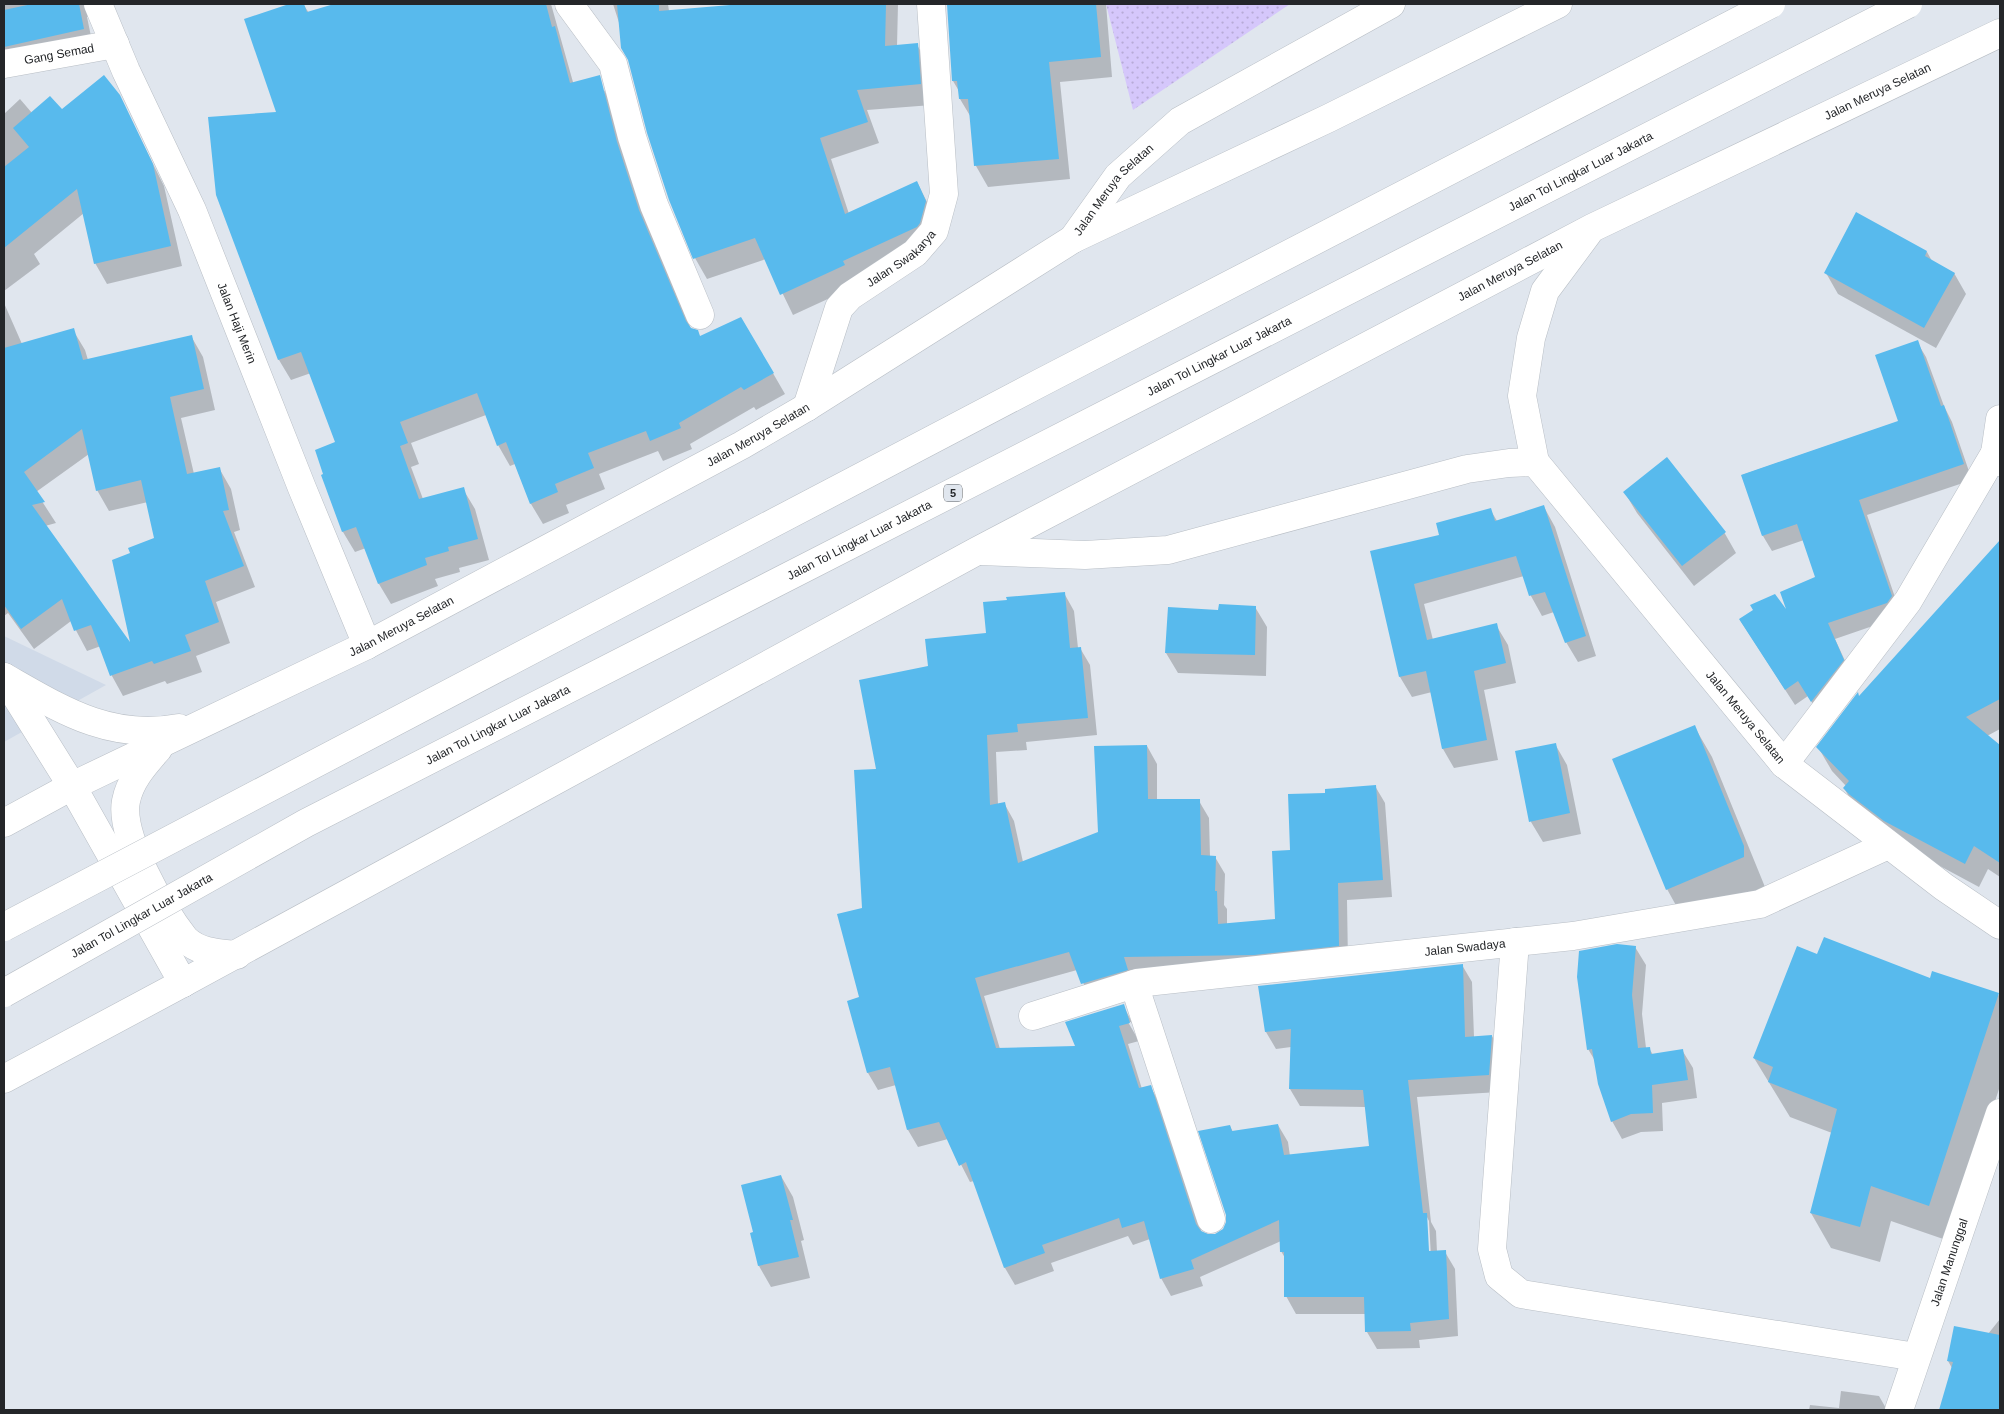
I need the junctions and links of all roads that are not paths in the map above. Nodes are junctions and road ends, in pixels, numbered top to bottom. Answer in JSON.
{"nodes":[{"id":1,"x":98,"y":4,"type":"edge"},
{"id":2,"x":569,"y":4,"type":"edge"},
{"id":3,"x":931,"y":4,"type":"edge"},
{"id":4,"x":1391,"y":4,"type":"edge"},
{"id":5,"x":1558,"y":4,"type":"edge"},
{"id":6,"x":1771,"y":4,"type":"edge"},
{"id":7,"x":1908,"y":4,"type":"edge"},
{"id":8,"x":2000,"y":33,"type":"edge"},
{"id":9,"x":115,"y":44,"type":"junction"},
{"id":10,"x":4,"y":64,"type":"edge"},
{"id":11,"x":1592,"y":228,"type":"junction"},
{"id":12,"x":1073,"y":239,"type":"junction"},
{"id":13,"x":700,"y":315,"type":"dead end"},
{"id":14,"x":808,"y":407,"type":"junction"},
{"id":15,"x":2000,"y":419,"type":"edge"},
{"id":16,"x":1998,"y":457,"type":"edge"},
{"id":17,"x":1535,"y":462,"type":"junction"},
{"id":18,"x":978,"y":551,"type":"junction"},
{"id":19,"x":368,"y":645,"type":"junction"},
{"id":20,"x":4,"y":677,"type":"edge"},
{"id":21,"x":205,"y":724,"type":"junction"},
{"id":22,"x":161,"y":745,"type":"junction"},
{"id":23,"x":1784,"y":764,"type":"junction"},
{"id":24,"x":72,"y":786,"type":"junction"},
{"id":25,"x":4,"y":823,"type":"edge"},
{"id":26,"x":1888,"y":845,"type":"junction"},
{"id":27,"x":2000,"y":925,"type":"edge"},
{"id":28,"x":4,"y":927,"type":"edge"},
{"id":29,"x":1515,"y":942,"type":"junction"},
{"id":30,"x":236,"y":955,"type":"junction"},
{"id":31,"x":183,"y":983,"type":"junction"},
{"id":32,"x":1134,"y":984,"type":"junction"},
{"id":33,"x":4,"y":993,"type":"edge"},
{"id":34,"x":1032,"y":1016,"type":"dead end"},
{"id":35,"x":4,"y":1079,"type":"edge"},
{"id":36,"x":2000,"y":1113,"type":"edge"},
{"id":37,"x":1211,"y":1219,"type":"dead end"},
{"id":38,"x":1916,"y":1357,"type":"junction"},
{"id":39,"x":1899,"y":1410,"type":"edge"}],
"edges":[{"from":1,"to":9,"type":"main road","name":"Jalan Haji Merin"},
{"from":2,"to":13,"type":"main road"},
{"from":3,"to":14,"type":"main road","name":"Jalan Swakarya"},
{"from":4,"to":12,"type":"main road","name":"Jalan Meruya Selatan"},
{"from":5,"to":12,"type":"main road"},
{"from":6,"to":28,"type":"main road","bridge":true},
{"from":7,"to":33,"type":"main road","name":"Jalan Tol Lingkar Luar Jakarta","number":"5","bridge":true},
{"from":8,"to":11,"type":"main road","name":"Jalan Meruya Selatan"},
{"from":9,"to":10,"type":"main road","name":"Gang Semad"},
{"from":9,"to":19,"type":"main road","name":"Jalan Haji Merin"},
{"from":11,"to":17,"type":"main road","name":"Jalan Meruya Selatan"},
{"from":11,"to":18,"type":"main road","name":"Jalan Meruya Selatan"},
{"from":12,"to":14,"type":"main road","name":"Jalan Meruya Selatan"},
{"from":14,"to":19,"type":"main road","name":"Jalan Meruya Selatan"},
{"from":15,"to":16,"type":"main road"},
{"from":16,"to":23,"type":"main road"},
{"from":17,"to":18,"type":"main road"},
{"from":17,"to":23,"type":"main road","name":"Jalan Meruya Selatan"},
{"from":18,"to":30,"type":"main road","name":"Jalan Meruya Selatan"},
{"from":19,"to":21,"type":"main road","name":"Jalan Meruya Selatan"},
{"from":20,"to":21,"type":"main road"},
{"from":20,"to":24,"type":"main road"},
{"from":21,"to":22,"type":"main road","name":"Jalan Meruya Selatan"},
{"from":22,"to":24,"type":"main road","name":"Jalan Meruya Selatan"},
{"from":22,"to":30,"type":"main road"},
{"from":23,"to":26,"type":"main road","name":"Jalan Meruya Selatan"},
{"from":24,"to":25,"type":"main road","name":"Jalan Meruya Selatan"},
{"from":24,"to":31,"type":"main road"},
{"from":26,"to":27,"type":"main road","name":"Jalan Meruya Selatan"},
{"from":26,"to":29,"type":"main road","name":"Jalan Swadaya"},
{"from":29,"to":32,"type":"main road","name":"Jalan Swadaya"},
{"from":29,"to":38,"type":"main road"},
{"from":30,"to":31,"type":"main road","name":"Jalan Meruya Selatan"},
{"from":31,"to":35,"type":"main road","name":"Jalan Meruya Selatan"},
{"from":32,"to":34,"type":"main road","name":"Jalan Swadaya"},
{"from":32,"to":37,"type":"main road"},
{"from":36,"to":38,"type":"main road","name":"Jalan Manunggal"},
{"from":38,"to":39,"type":"main road","name":"Jalan Manunggal"}]}
